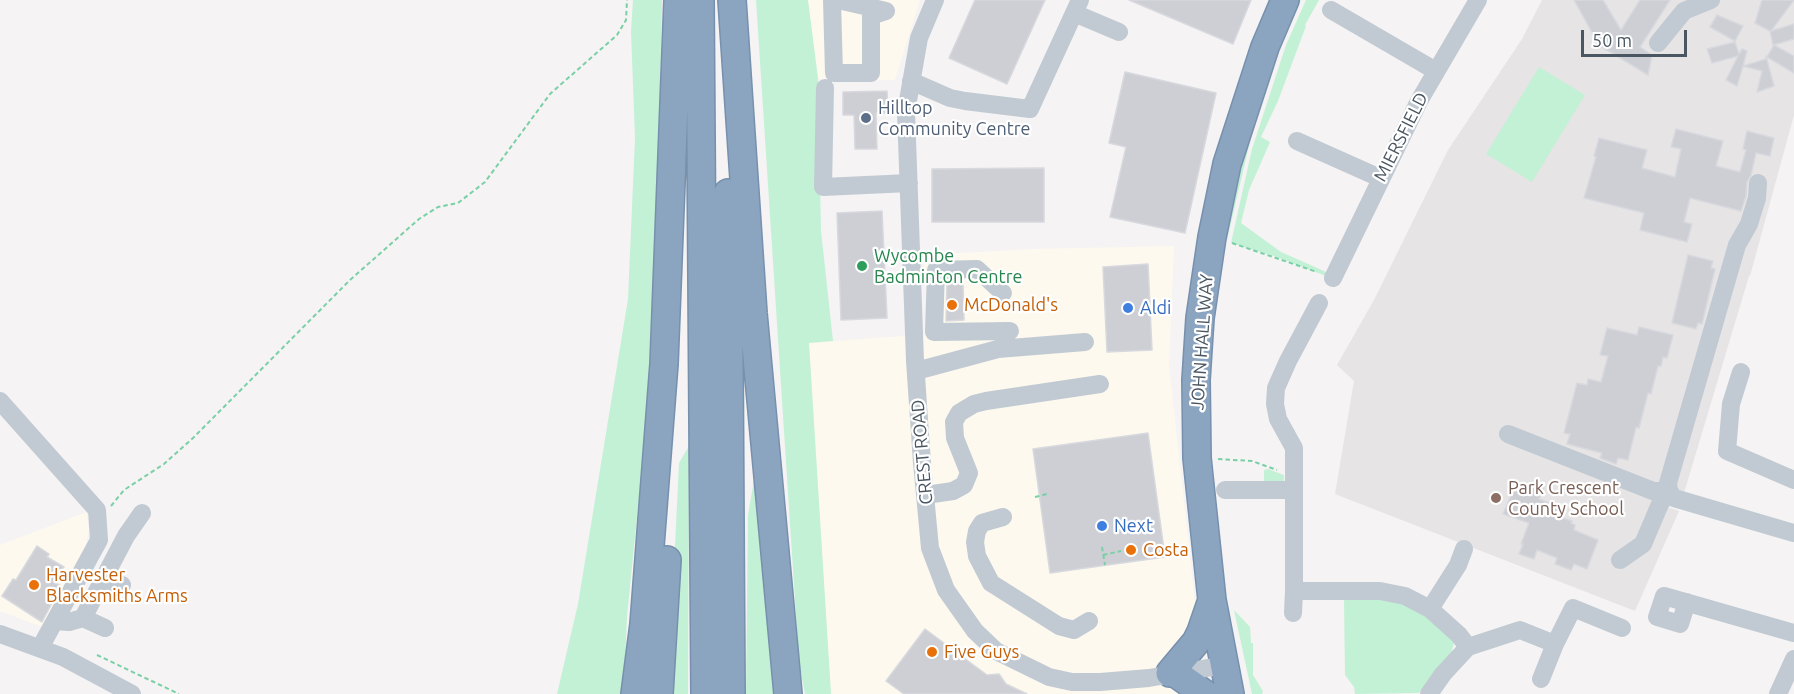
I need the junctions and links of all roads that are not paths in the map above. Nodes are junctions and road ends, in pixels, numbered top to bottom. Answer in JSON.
{"nodes":[{"id":1,"x":678,"y":0,"type":"edge"},
{"id":2,"x":689,"y":0,"type":"edge"},
{"id":3,"x":700,"y":0,"type":"edge"},
{"id":4,"x":727,"y":0,"type":"edge"},
{"id":5,"x":732,"y":0,"type":"edge"},
{"id":6,"x":832,"y":0,"type":"edge"},
{"id":7,"x":838,"y":0,"type":"edge"},
{"id":8,"x":935,"y":0,"type":"edge"},
{"id":9,"x":1285,"y":0,"type":"edge"},
{"id":10,"x":1478,"y":0,"type":"edge"},
{"id":11,"x":1711,"y":0,"type":"edge"},
{"id":12,"x":888,"y":5,"type":"edge"},
{"id":13,"x":1077,"y":6,"type":"edge"},
{"id":14,"x":1331,"y":10,"type":"dead end"},
{"id":15,"x":1119,"y":32,"type":"dead end"},
{"id":16,"x":1658,"y":43,"type":"dead end"},
{"id":17,"x":1436,"y":71,"type":"junction"},
{"id":18,"x":911,"y":81,"type":"junction"},
{"id":19,"x":825,"y":88,"type":"dead end"},
{"id":20,"x":1297,"y":141,"type":"dead end"},
{"id":21,"x":1380,"y":178,"type":"junction"},
{"id":22,"x":909,"y":183,"type":"junction"},
{"id":23,"x":1758,"y":183,"type":"dead end"},
{"id":24,"x":1333,"y":278,"type":"road end"},
{"id":25,"x":1003,"y":293,"type":"dead end"},
{"id":26,"x":1319,"y":303,"type":"dead end"},
{"id":27,"x":1010,"y":331,"type":"dead end"},
{"id":28,"x":1085,"y":342,"type":"dead end"},
{"id":29,"x":916,"y":371,"type":"junction"},
{"id":30,"x":1741,"y":372,"type":"dead end"},
{"id":31,"x":1100,"y":384,"type":"dead end"},
{"id":32,"x":0,"y":401,"type":"edge"},
{"id":33,"x":1508,"y":434,"type":"dead end"},
{"id":34,"x":1794,"y":480,"type":"edge"},
{"id":35,"x":1294,"y":483,"type":"junction"},
{"id":36,"x":1225,"y":490,"type":"dead end"},
{"id":37,"x":1670,"y":491,"type":"junction"},
{"id":38,"x":926,"y":495,"type":"junction"},
{"id":39,"x":142,"y":513,"type":"dead end"},
{"id":40,"x":1003,"y":517,"type":"dead end"},
{"id":41,"x":1794,"y":533,"type":"edge"},
{"id":42,"x":1464,"y":549,"type":"dead end"},
{"id":43,"x":1620,"y":560,"type":"dead end"},
{"id":44,"x":103,"y":580,"type":"junction"},
{"id":45,"x":122,"y":585,"type":"dead end"},
{"id":46,"x":1294,"y":591,"type":"junction"},
{"id":47,"x":1212,"y":600,"type":"junction"},
{"id":48,"x":1687,"y":602,"type":"dead end"},
{"id":49,"x":1430,"y":609,"type":"junction"},
{"id":50,"x":1293,"y":613,"type":"dead end"},
{"id":51,"x":83,"y":618,"type":"junction"},
{"id":52,"x":55,"y":621,"type":"junction"},
{"id":53,"x":1089,"y":621,"type":"dead end"},
{"id":54,"x":105,"y":628,"type":"dead end"},
{"id":55,"x":1622,"y":628,"type":"dead end"},
{"id":56,"x":1794,"y":633,"type":"edge"},
{"id":57,"x":0,"y":634,"type":"edge"},
{"id":58,"x":1555,"y":644,"type":"junction"},
{"id":59,"x":1468,"y":646,"type":"junction"},
{"id":60,"x":40,"y":648,"type":"junction"},
{"id":61,"x":1794,"y":659,"type":"edge"},
{"id":62,"x":1225,"y":665,"type":"junction"},
{"id":63,"x":1172,"y":673,"type":"junction"},
{"id":64,"x":1541,"y":679,"type":"dead end"},
{"id":65,"x":1138,"y":687,"type":"edge"},
{"id":66,"x":132,"y":694,"type":"edge"},
{"id":67,"x":635,"y":694,"type":"edge"},
{"id":68,"x":659,"y":694,"type":"edge"},
{"id":69,"x":705,"y":694,"type":"edge"},
{"id":70,"x":731,"y":694,"type":"edge"},
{"id":71,"x":788,"y":694,"type":"edge"},
{"id":72,"x":1205,"y":694,"type":"edge"},
{"id":73,"x":1230,"y":694,"type":"edge"},
{"id":74,"x":1429,"y":694,"type":"edge"},
{"id":75,"x":1778,"y":694,"type":"edge"}],
"edges":[{"from":1,"to":67,"type":"highway"},
{"from":2,"to":68,"type":"highway"},
{"from":3,"to":69,"type":"highway"},
{"from":4,"to":70,"type":"highway"},
{"from":5,"to":71,"type":"highway"},
{"from":6,"to":12,"type":"street"},
{"from":7,"to":12,"type":"street"},
{"from":8,"to":18,"type":"street","name":"CREST ROAD"},
{"from":9,"to":47,"type":"highway","name":"JOHN HALL WAY"},
{"from":10,"to":17,"type":"street","name":"MIERSFIELD"},
{"from":11,"to":16,"type":"street"},
{"from":13,"to":15,"type":"street"},
{"from":13,"to":18,"type":"street"},
{"from":14,"to":17,"type":"street"},
{"from":17,"to":21,"type":"street","name":"MIERSFIELD"},
{"from":18,"to":22,"type":"street","name":"CREST ROAD"},
{"from":19,"to":22,"type":"street"},
{"from":20,"to":21,"type":"street"},
{"from":21,"to":24,"type":"street","name":"MIERSFIELD"},
{"from":22,"to":29,"type":"street","name":"CREST ROAD"},
{"from":23,"to":37,"type":"street"},
{"from":25,"to":27,"type":"street"},
{"from":26,"to":35,"type":"street"},
{"from":28,"to":29,"type":"street"},
{"from":29,"to":38,"type":"street","name":"CREST ROAD"},
{"from":30,"to":34,"type":"street"},
{"from":31,"to":38,"type":"street"},
{"from":32,"to":52,"type":"street"},
{"from":33,"to":37,"type":"street"},
{"from":35,"to":36,"type":"street"},
{"from":35,"to":46,"type":"street"},
{"from":37,"to":41,"type":"street"},
{"from":37,"to":43,"type":"street"},
{"from":38,"to":65,"type":"street","name":"CREST ROAD"},
{"from":39,"to":44,"type":"street"},
{"from":40,"to":53,"type":"street"},
{"from":42,"to":49,"type":"street"},
{"from":44,"to":45,"type":"street"},
{"from":44,"to":51,"type":"street"},
{"from":46,"to":49,"type":"street"},
{"from":46,"to":50,"type":"street"},
{"from":47,"to":62,"type":"highway","name":"JOHN HALL WAY"},
{"from":47,"to":63,"type":"highway"},
{"from":48,"to":56,"type":"street"},
{"from":49,"to":59,"type":"street"},
{"from":51,"to":52,"type":"street"},
{"from":51,"to":54,"type":"street"},
{"from":52,"to":60,"type":"street"},
{"from":55,"to":58,"type":"street"},
{"from":57,"to":60,"type":"street"},
{"from":58,"to":59,"type":"street"},
{"from":58,"to":64,"type":"street"},
{"from":59,"to":74,"type":"street"},
{"from":60,"to":66,"type":"street"},
{"from":61,"to":75,"type":"street"},
{"from":62,"to":63,"type":"street","name":"CREST ROAD"},
{"from":62,"to":73,"type":"highway","name":"JOHN HALL WAY"},
{"from":63,"to":65,"type":"street","name":"CREST ROAD"},
{"from":63,"to":72,"type":"highway"}]}
